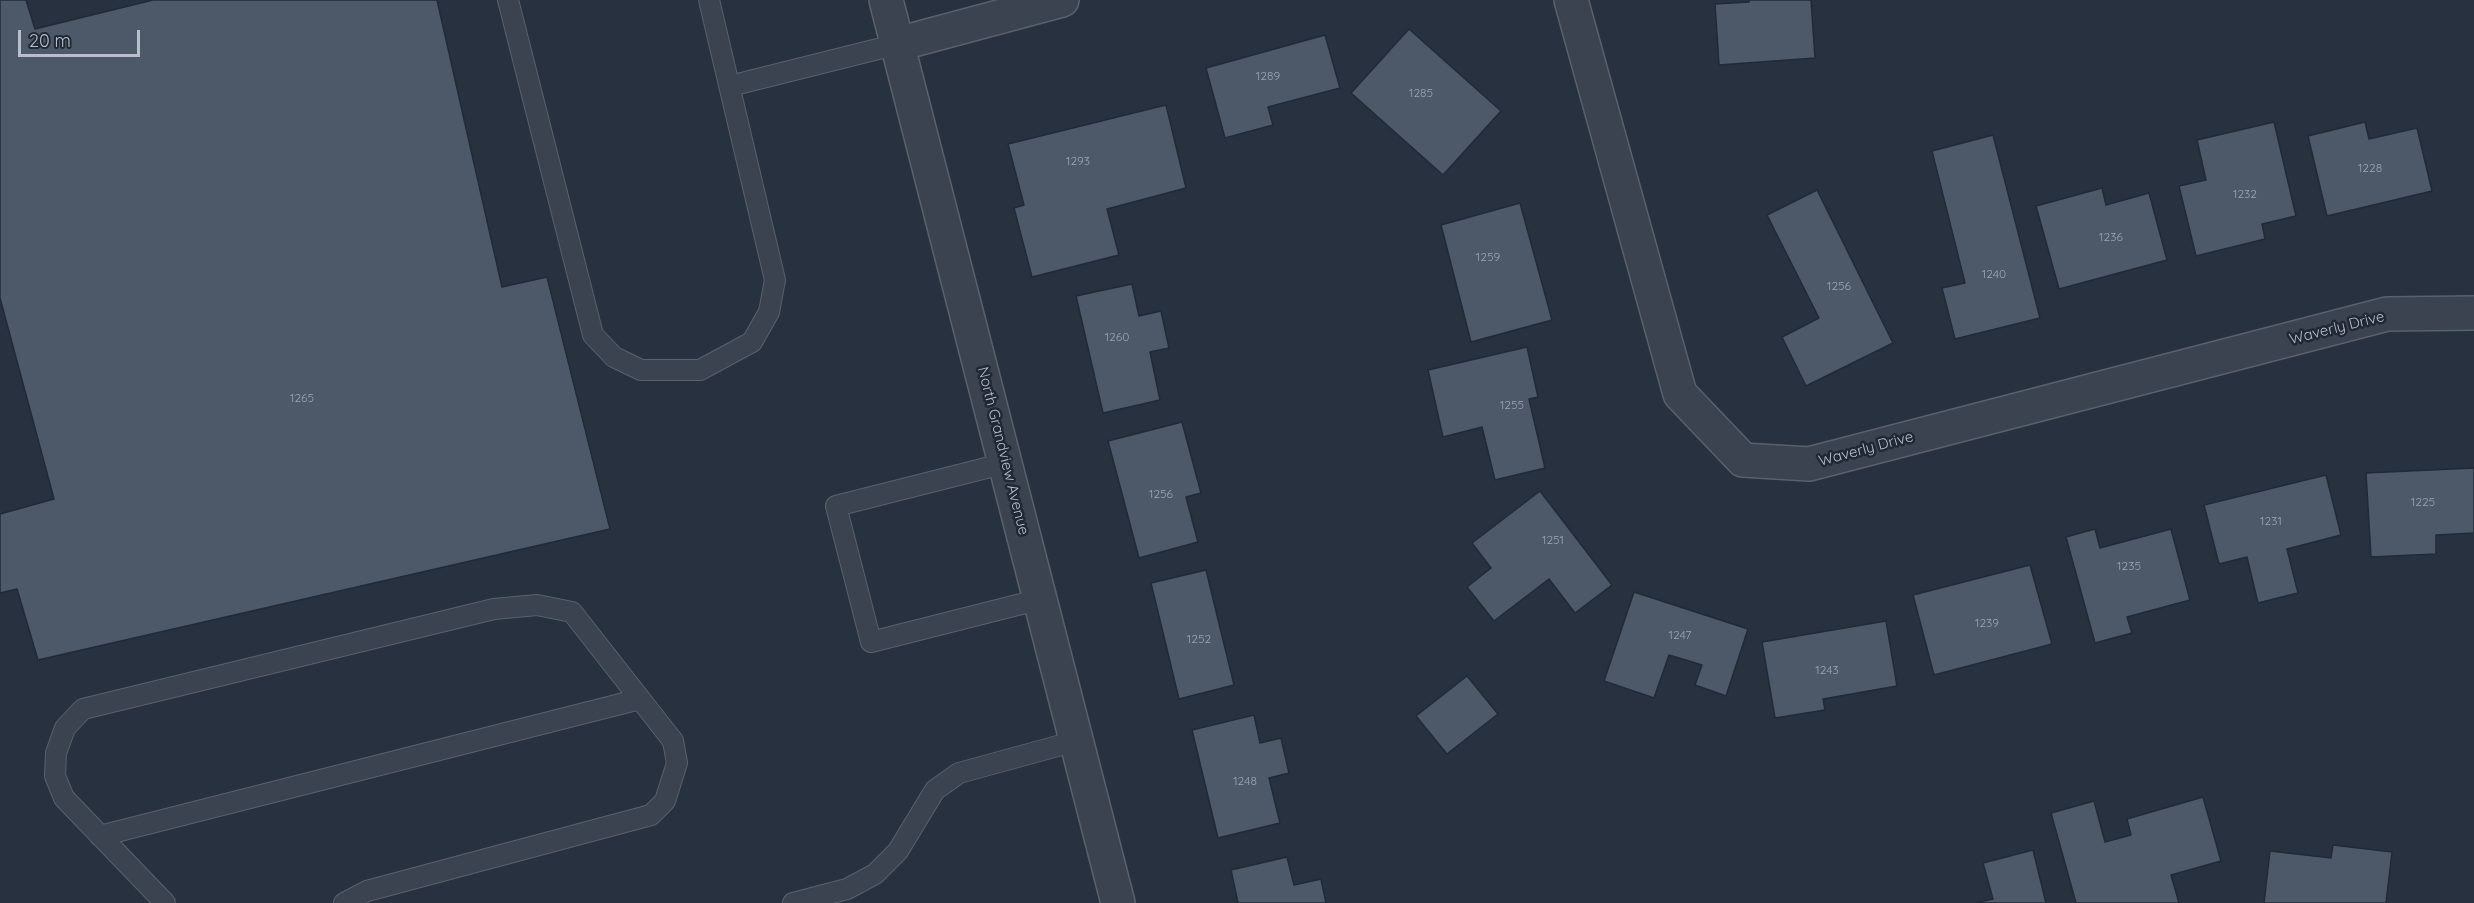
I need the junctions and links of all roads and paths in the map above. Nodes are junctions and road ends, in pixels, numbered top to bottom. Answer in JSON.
{"nodes":[{"id":1,"x":508,"y":0,"type":"edge"},
{"id":2,"x":708,"y":0,"type":"edge"},
{"id":3,"x":886,"y":0,"type":"edge"},
{"id":4,"x":1062,"y":0,"type":"edge"},
{"id":5,"x":1571,"y":0,"type":"edge"},
{"id":6,"x":898,"y":44,"type":"junction"},
{"id":7,"x":730,"y":86,"type":"junction"},
{"id":8,"x":2474,"y":313,"type":"edge"},
{"id":9,"x":1006,"y":463,"type":"junction"},
{"id":10,"x":1041,"y":599,"type":"junction"},
{"id":11,"x":640,"y":699,"type":"junction"},
{"id":12,"x":1076,"y":741,"type":"junction"},
{"id":13,"x":100,"y":836,"type":"junction"},
{"id":14,"x":165,"y":903,"type":"edge"},
{"id":15,"x":345,"y":903,"type":"edge"},
{"id":16,"x":793,"y":903,"type":"edge"},
{"id":17,"x":1118,"y":903,"type":"edge"}],
"edges":[{"from":1,"to":7,"type":"lane"},
{"from":2,"to":7,"type":"lane"},
{"from":3,"to":6,"type":"street","name":"North Grandview Avenue"},
{"from":4,"to":6,"type":"street"},
{"from":5,"to":8,"type":"street","name":"Waverly Drive"},
{"from":6,"to":7,"type":"lane"},
{"from":6,"to":9,"type":"street","name":"North Grandview Avenue"},
{"from":9,"to":10,"type":"street","name":"North Grandview Avenue"},
{"from":9,"to":10,"type":"lane"},
{"from":10,"to":12,"type":"street","name":"North Grandview Avenue"},
{"from":11,"to":13,"type":"lane"},
{"from":11,"to":13,"type":"lane"},
{"from":11,"to":15,"type":"lane"},
{"from":12,"to":16,"type":"lane"},
{"from":12,"to":17,"type":"street","name":"North Grandview Avenue"},
{"from":13,"to":14,"type":"lane"}]}
